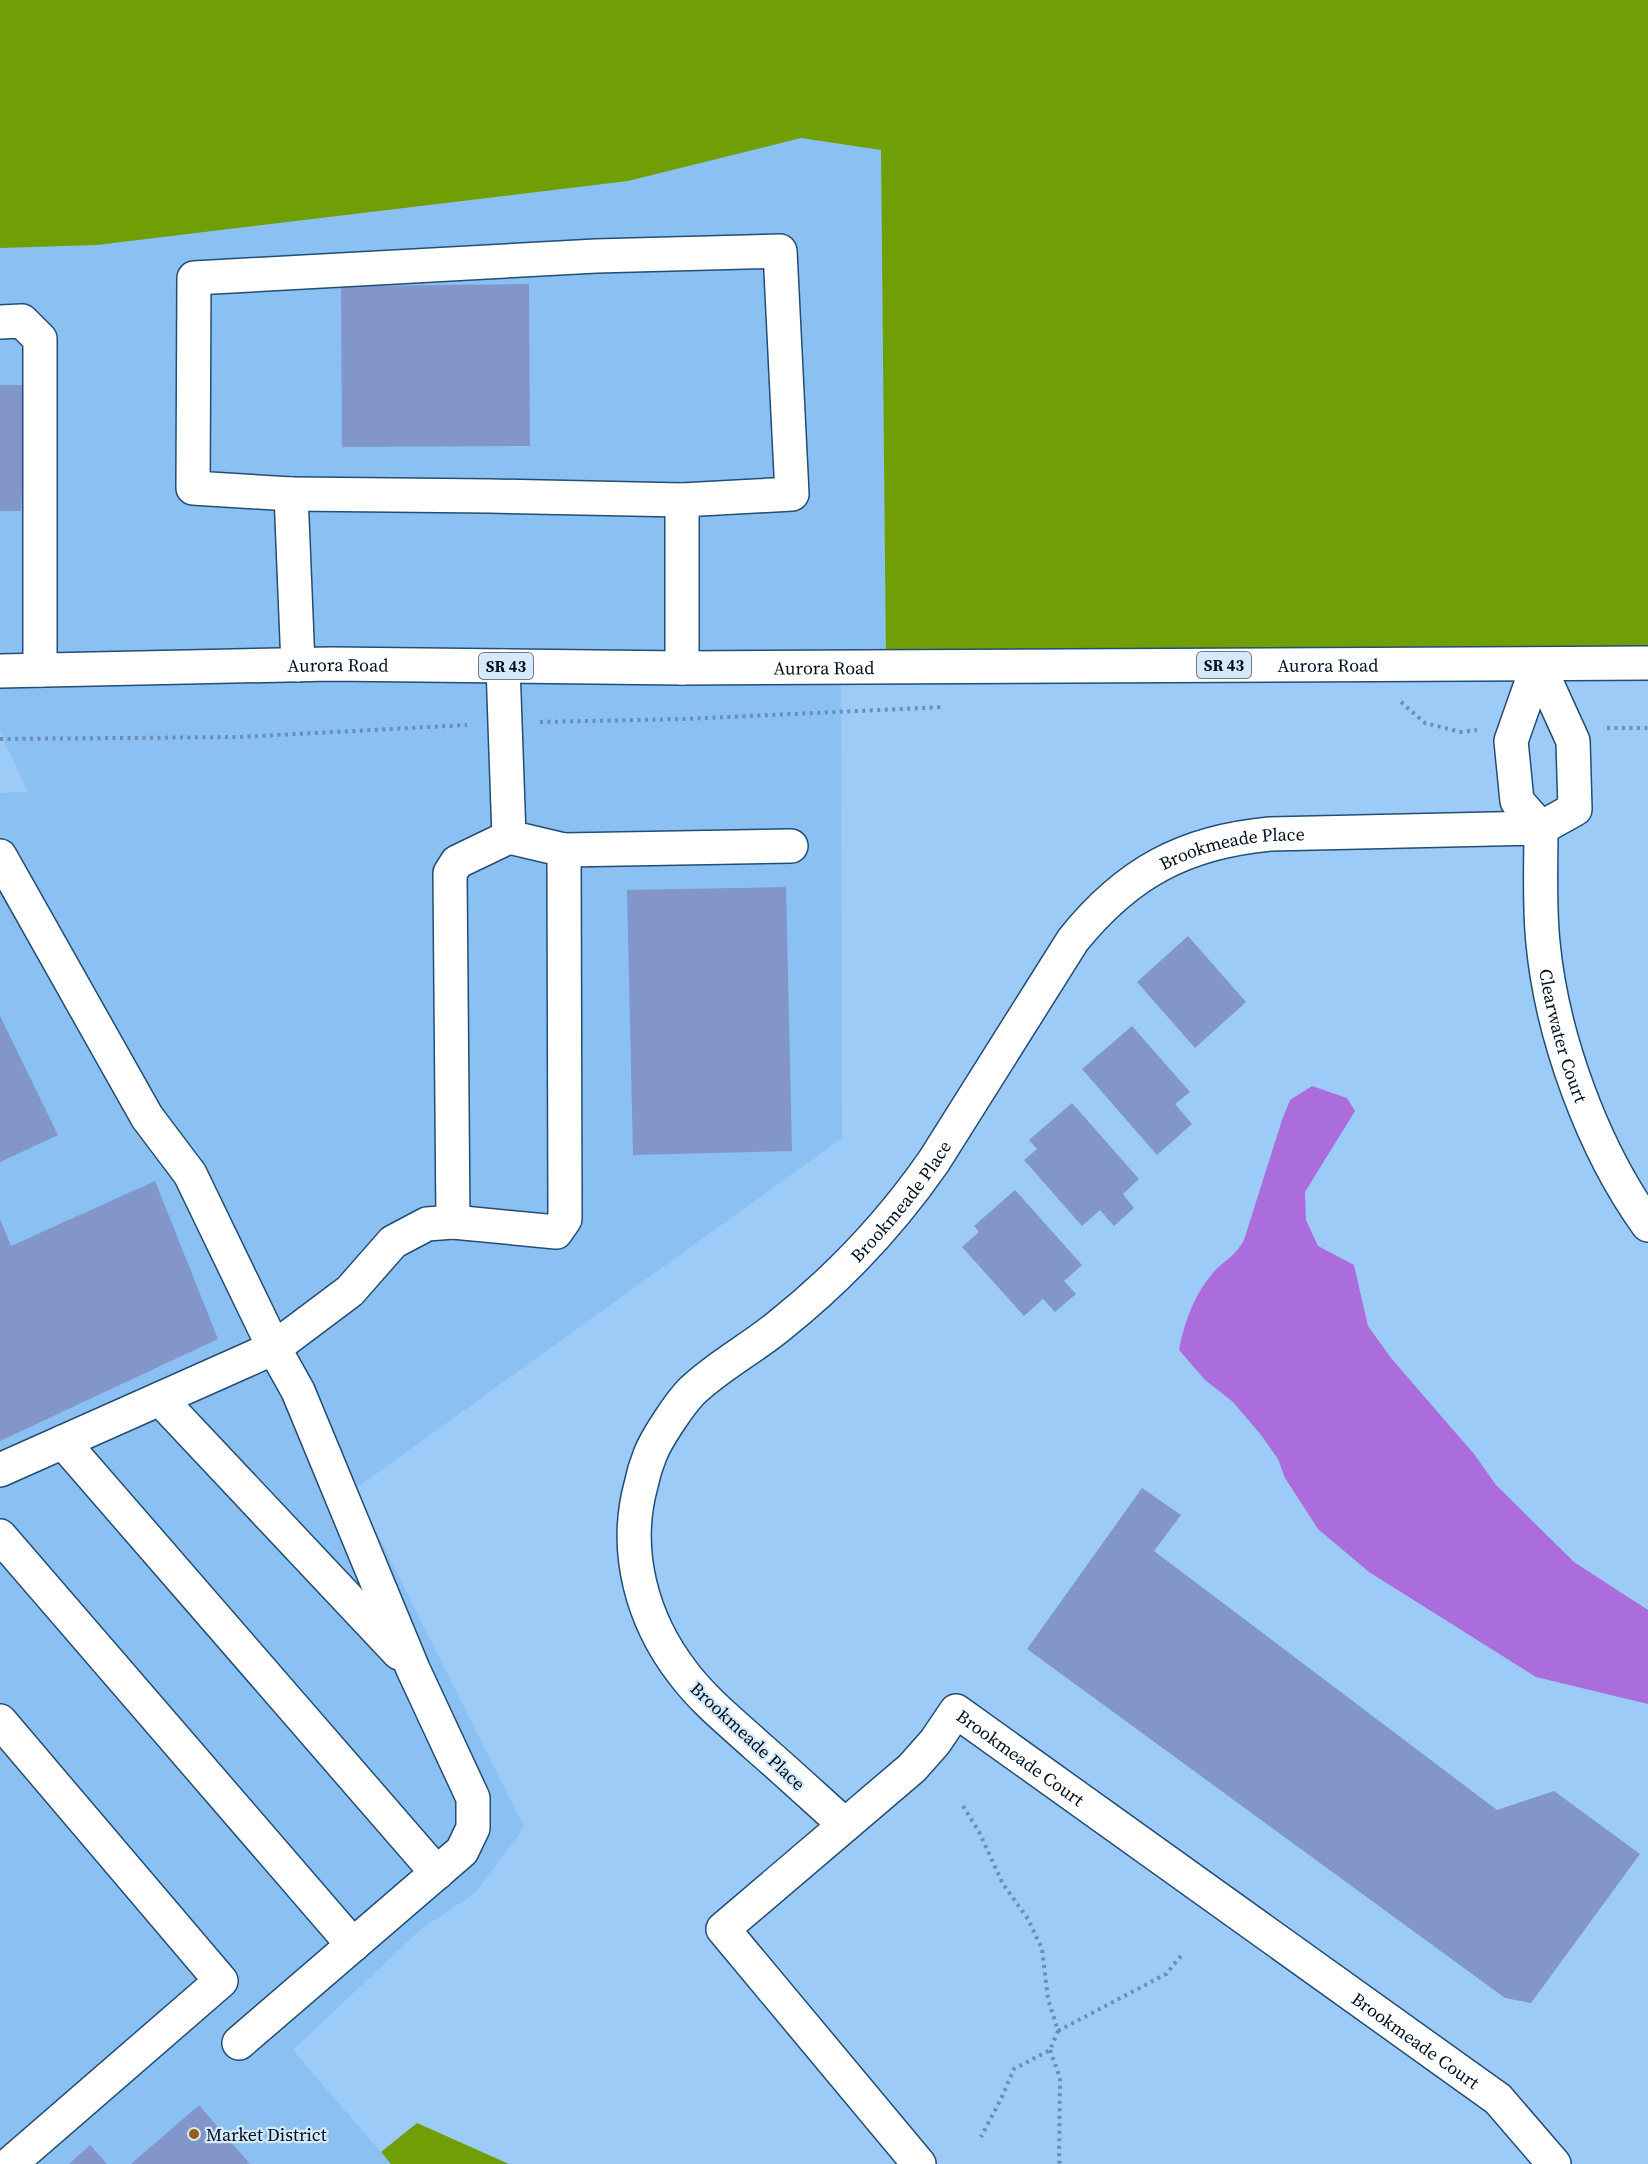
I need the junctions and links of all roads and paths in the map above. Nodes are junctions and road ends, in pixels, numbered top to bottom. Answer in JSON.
{"nodes":[{"id":1,"x":0,"y":322,"type":"edge"},
{"id":2,"x":291,"y":494,"type":"junction"},
{"id":3,"x":682,"y":500,"type":"junction"},
{"id":4,"x":1648,"y":663,"type":"edge"},
{"id":5,"x":1538,"y":664,"type":"junction"},
{"id":6,"x":298,"y":665,"type":"junction"},
{"id":7,"x":502,"y":666,"type":"junction"},
{"id":8,"x":682,"y":668,"type":"junction"},
{"id":9,"x":40,"y":670,"type":"junction"},
{"id":10,"x":0,"y":671,"type":"edge"},
{"id":11,"x":1390,"y":702,"type":"dead end"},
{"id":12,"x":945,"y":707,"type":"dead end"},
{"id":13,"x":505,"y":723,"type":"junction"},
{"id":14,"x":1637,"y":728,"type":"dead end"},
{"id":15,"x":1648,"y":728,"type":"edge"},
{"id":16,"x":1482,"y":729,"type":"dead end"},
{"id":17,"x":0,"y":739,"type":"edge"},
{"id":18,"x":1541,"y":828,"type":"junction"},
{"id":19,"x":509,"y":837,"type":"junction"},
{"id":20,"x":791,"y":846,"type":"dead end"},
{"id":21,"x":564,"y":850,"type":"junction"},
{"id":22,"x":0,"y":856,"type":"edge"},
{"id":23,"x":453,"y":1222,"type":"junction"},
{"id":24,"x":1648,"y":1225,"type":"edge"},
{"id":25,"x":274,"y":1348,"type":"junction"},
{"id":26,"x":160,"y":1399,"type":"junction"},
{"id":27,"x":63,"y":1442,"type":"junction"},
{"id":28,"x":0,"y":1470,"type":"edge"},
{"id":29,"x":0,"y":1536,"type":"edge"},
{"id":30,"x":413,"y":1669,"type":"junction"},
{"id":31,"x":0,"y":1721,"type":"edge"},
{"id":32,"x":963,"y":1806,"type":"dead end"},
{"id":33,"x":845,"y":1825,"type":"junction"},
{"id":34,"x":437,"y":1873,"type":"junction"},
{"id":35,"x":352,"y":1946,"type":"junction"},
{"id":36,"x":1181,"y":1956,"type":"dead end"},
{"id":37,"x":1058,"y":2031,"type":"junction"},
{"id":38,"x":239,"y":2043,"type":"dead end"},
{"id":39,"x":1050,"y":2050,"type":"junction"},
{"id":40,"x":981,"y":2137,"type":"dead end"},
{"id":41,"x":10,"y":2164,"type":"edge"},
{"id":42,"x":919,"y":2164,"type":"edge"},
{"id":43,"x":1060,"y":2164,"type":"edge"},
{"id":44,"x":1554,"y":2164,"type":"edge"}],
"edges":[{"from":1,"to":9,"type":"street"},
{"from":2,"to":3,"type":"street"},
{"from":2,"to":3,"type":"street"},
{"from":2,"to":6,"type":"street"},
{"from":3,"to":8,"type":"street"},
{"from":4,"to":5,"type":"street","name":"Aurora Road","number":"SR 43"},
{"from":5,"to":8,"type":"street","name":"Aurora Road","number":"SR 43"},
{"from":5,"to":18,"type":"street"},
{"from":5,"to":18,"type":"street"},
{"from":6,"to":7,"type":"street","name":"Aurora Road","number":"SR 43"},
{"from":6,"to":9,"type":"street","name":"Aurora Road","number":"SR 43"},
{"from":7,"to":8,"type":"street","name":"Aurora Road","number":"SR 43"},
{"from":7,"to":13,"type":"street"},
{"from":9,"to":10,"type":"street","name":"Aurora Road","number":"SR 43"},
{"from":11,"to":16,"type":"path"},
{"from":12,"to":13,"type":"path"},
{"from":13,"to":17,"type":"path"},
{"from":13,"to":19,"type":"street"},
{"from":14,"to":15,"type":"path"},
{"from":18,"to":24,"type":"street","name":"Clearwater Court"},
{"from":18,"to":33,"type":"street","name":"Brookmeade Place"},
{"from":19,"to":21,"type":"street"},
{"from":19,"to":23,"type":"street"},
{"from":20,"to":21,"type":"street"},
{"from":21,"to":23,"type":"street"},
{"from":22,"to":25,"type":"street"},
{"from":23,"to":25,"type":"street"},
{"from":25,"to":26,"type":"street"},
{"from":25,"to":30,"type":"street"},
{"from":26,"to":27,"type":"street"},
{"from":26,"to":30,"type":"street"},
{"from":27,"to":28,"type":"street"},
{"from":27,"to":34,"type":"street"},
{"from":29,"to":35,"type":"street"},
{"from":30,"to":34,"type":"street"},
{"from":31,"to":41,"type":"street"},
{"from":32,"to":37,"type":"path"},
{"from":33,"to":42,"type":"street","name":"Brookmeade Court"},
{"from":33,"to":44,"type":"street","name":"Brookmeade Court"},
{"from":34,"to":35,"type":"street"},
{"from":35,"to":38,"type":"street"},
{"from":36,"to":37,"type":"path"},
{"from":37,"to":39,"type":"path"},
{"from":39,"to":40,"type":"path"},
{"from":39,"to":43,"type":"path"}]}
